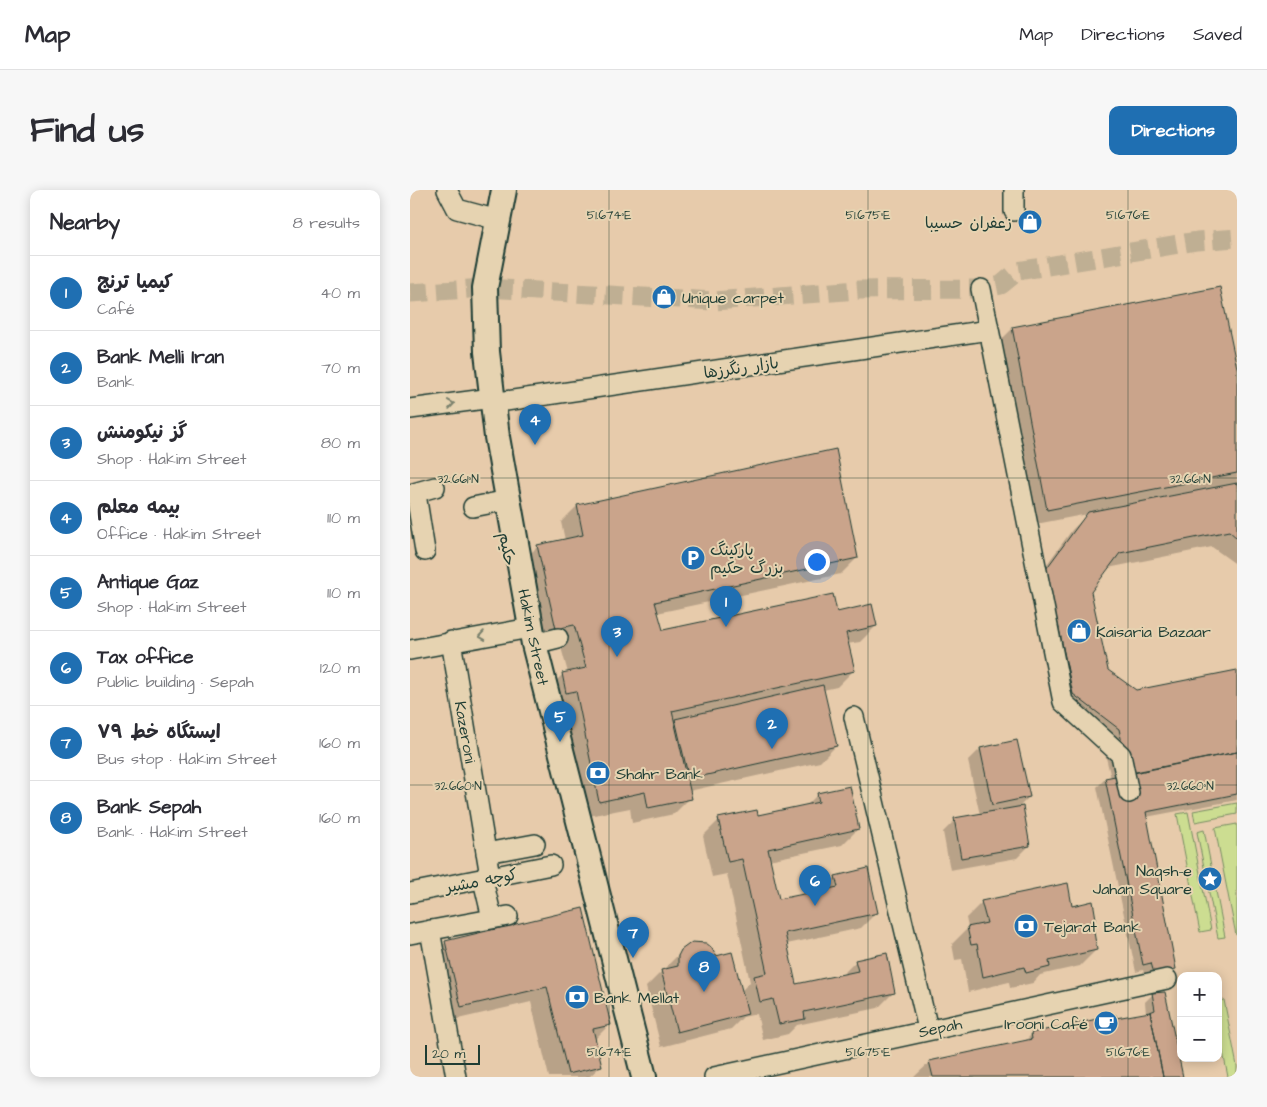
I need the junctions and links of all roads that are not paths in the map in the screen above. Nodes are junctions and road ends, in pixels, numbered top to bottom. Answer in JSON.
{"nodes":[{"id":1,"x":447,"y":190,"type":"edge"},
{"id":2,"x":497,"y":190,"type":"edge"},
{"id":3,"x":504,"y":190,"type":"edge"},
{"id":4,"x":1014,"y":190,"type":"edge"},
{"id":5,"x":1014,"y":211,"type":"dead end"},
{"id":6,"x":495,"y":220,"type":"junction"},
{"id":7,"x":981,"y":289,"type":"dead end"},
{"id":8,"x":989,"y":330,"type":"junction"},
{"id":9,"x":490,"y":400,"type":"junction"},
{"id":10,"x":410,"y":410,"type":"edge"},
{"id":11,"x":435,"y":487,"type":"dead end"},
{"id":12,"x":413,"y":494,"type":"edge"},
{"id":13,"x":504,"y":501,"type":"junction"},
{"id":14,"x":473,"y":506,"type":"dead end"},
{"id":15,"x":425,"y":551,"type":"dead end"},
{"id":16,"x":529,"y":634,"type":"junction"},
{"id":17,"x":558,"y":638,"type":"dead end"},
{"id":18,"x":451,"y":641,"type":"junction"},
{"id":19,"x":410,"y":650,"type":"edge"},
{"id":20,"x":854,"y":717,"type":"dead end"},
{"id":21,"x":1129,"y":793,"type":"dead end"},
{"id":22,"x":535,"y":844,"type":"dead end"},
{"id":23,"x":486,"y":853,"type":"junction"},
{"id":24,"x":551,"y":865,"type":"dead end"},
{"id":25,"x":482,"y":880,"type":"junction"},
{"id":26,"x":410,"y":894,"type":"edge"},
{"id":27,"x":430,"y":930,"type":"junction"},
{"id":28,"x":410,"y":934,"type":"edge"},
{"id":29,"x":1167,"y":979,"type":"dead end"},
{"id":30,"x":928,"y":1029,"type":"junction"},
{"id":31,"x":456,"y":1077,"type":"edge"},
{"id":32,"x":635,"y":1077,"type":"edge"},
{"id":33,"x":644,"y":1077,"type":"edge"},
{"id":34,"x":714,"y":1077,"type":"edge"}],
"edges":[{"from":1,"to":6,"type":"street"},
{"from":2,"to":6,"type":"street"},
{"from":3,"to":6,"type":"main road","name":"Hakim Street"},
{"from":4,"to":5,"type":"street"},
{"from":6,"to":9,"type":"main road","name":"Hakim Street"},
{"from":7,"to":8,"type":"street"},
{"from":8,"to":9,"type":"street","name":"بازار رنگرزها"},
{"from":8,"to":21,"type":"street"},
{"from":10,"to":9,"type":"street","name":"بازار رنگرزها","one_way":true},
{"from":9,"to":13,"type":"main road","name":"Hakim Street"},
{"from":11,"to":12,"type":"street"},
{"from":12,"to":15,"type":"street"},
{"from":13,"to":14,"type":"street"},
{"from":13,"to":16,"type":"main road","name":"Hakim Street"},
{"from":16,"to":17,"type":"street"},
{"from":16,"to":18,"type":"street","one_way":true},
{"from":16,"to":32,"type":"street"},
{"from":16,"to":33,"type":"main road","name":"Hakim Street"},
{"from":18,"to":19,"type":"street"},
{"from":18,"to":23,"type":"street","name":"Kazeroni"},
{"from":20,"to":30,"type":"street"},
{"from":22,"to":23,"type":"street"},
{"from":23,"to":25,"type":"street","name":"Kazeroni"},
{"from":24,"to":25,"type":"street","name":"كوچه مشير"},
{"from":25,"to":26,"type":"street","name":"كوچه مشير"},
{"from":25,"to":27,"type":"street"},
{"from":27,"to":28,"type":"street"},
{"from":27,"to":31,"type":"street"},
{"from":29,"to":30,"type":"street","name":"Sepah"},
{"from":30,"to":34,"type":"street","name":"Sepah"}]}
